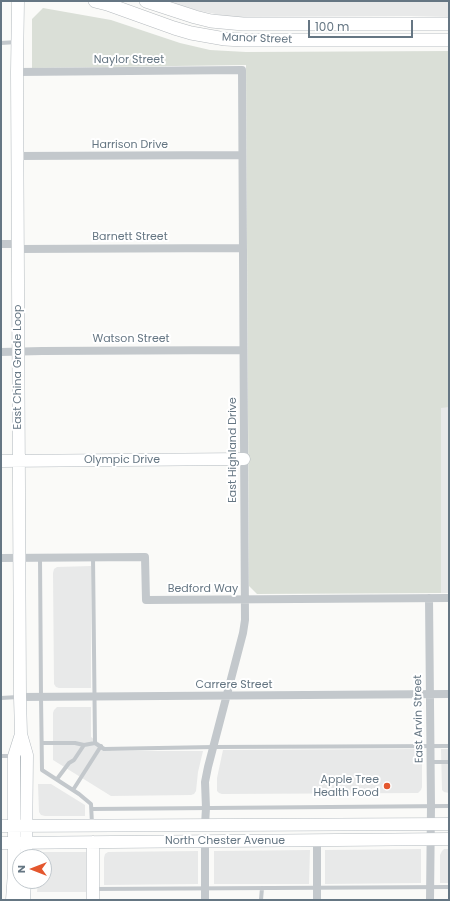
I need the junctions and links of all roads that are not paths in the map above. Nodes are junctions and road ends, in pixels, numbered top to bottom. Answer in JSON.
{"nodes":[{"id":1,"x":18,"y":1,"type":"edge"},
{"id":2,"x":95,"y":1,"type":"edge"},
{"id":3,"x":146,"y":1,"type":"edge"},
{"id":4,"x":449,"y":24,"type":"edge"},
{"id":5,"x":449,"y":40,"type":"edge"},
{"id":6,"x":17,"y":42,"type":"junction"},
{"id":7,"x":1,"y":43,"type":"edge"},
{"id":8,"x":242,"y":70,"type":"joint"},
{"id":9,"x":16,"y":72,"type":"junction"},
{"id":10,"x":242,"y":155,"type":"junction"},
{"id":11,"x":17,"y":156,"type":"junction"},
{"id":12,"x":1,"y":244,"type":"edge"},
{"id":13,"x":18,"y":246,"type":"junction"},
{"id":14,"x":243,"y":248,"type":"junction"},
{"id":15,"x":243,"y":350,"type":"junction"},
{"id":16,"x":1,"y":352,"type":"edge"},
{"id":17,"x":18,"y":352,"type":"junction"},
{"id":18,"x":244,"y":459,"type":"junction"},
{"id":19,"x":1,"y":461,"type":"edge"},
{"id":20,"x":19,"y":461,"type":"junction"},
{"id":21,"x":19,"y":557,"type":"junction"},
{"id":22,"x":40,"y":557,"type":"junction"},
{"id":23,"x":93,"y":557,"type":"junction"},
{"id":24,"x":1,"y":558,"type":"edge"},
{"id":25,"x":429,"y":598,"type":"junction"},
{"id":26,"x":449,"y":598,"type":"edge"},
{"id":27,"x":245,"y":600,"type":"junction"},
{"id":28,"x":430,"y":694,"type":"junction"},
{"id":29,"x":449,"y":694,"type":"edge"},
{"id":30,"x":227,"y":696,"type":"junction"},
{"id":31,"x":20,"y":697,"type":"junction"},
{"id":32,"x":41,"y":697,"type":"junction"},
{"id":33,"x":94,"y":697,"type":"junction"},
{"id":34,"x":1,"y":698,"type":"edge"},
{"id":35,"x":20,"y":734,"type":"junction"},
{"id":36,"x":95,"y":742,"type":"junction"},
{"id":37,"x":42,"y":743,"type":"junction"},
{"id":38,"x":84,"y":745,"type":"junction"},
{"id":39,"x":101,"y":746,"type":"junction"},
{"id":40,"x":430,"y":746,"type":"junction"},
{"id":41,"x":449,"y":746,"type":"edge"},
{"id":42,"x":213,"y":747,"type":"junction"},
{"id":43,"x":1,"y":756,"type":"edge"},
{"id":44,"x":14,"y":756,"type":"junction"},
{"id":45,"x":430,"y":762,"type":"junction"},
{"id":46,"x":449,"y":762,"type":"edge"},
{"id":47,"x":57,"y":779,"type":"junction"},
{"id":48,"x":73,"y":790,"type":"junction"},
{"id":49,"x":431,"y":806,"type":"junction"},
{"id":50,"x":449,"y":806,"type":"edge"},
{"id":51,"x":206,"y":808,"type":"junction"},
{"id":52,"x":92,"y":809,"type":"junction"},
{"id":53,"x":430,"y":824,"type":"junction"},
{"id":54,"x":449,"y":824,"type":"edge"},
{"id":55,"x":205,"y":825,"type":"junction"},
{"id":56,"x":238,"y":825,"type":"junction"},
{"id":57,"x":1,"y":826,"type":"edge"},
{"id":58,"x":92,"y":826,"type":"junction"},
{"id":59,"x":14,"y":834,"type":"junction"},
{"id":60,"x":27,"y":834,"type":"junction"},
{"id":61,"x":449,"y":839,"type":"edge"},
{"id":62,"x":317,"y":840,"type":"junction"},
{"id":63,"x":430,"y":840,"type":"junction"},
{"id":64,"x":205,"y":841,"type":"junction"},
{"id":65,"x":93,"y":842,"type":"junction"},
{"id":66,"x":1,"y":843,"type":"edge"},
{"id":67,"x":26,"y":849,"type":"edge"},
{"id":68,"x":430,"y":887,"type":"junction"},
{"id":69,"x":449,"y":887,"type":"edge"},
{"id":70,"x":205,"y":888,"type":"junction"},
{"id":71,"x":262,"y":888,"type":"junction"},
{"id":72,"x":316,"y":888,"type":"junction"},
{"id":73,"x":25,"y":889,"type":"edge"},
{"id":74,"x":93,"y":895,"type":"edge"},
{"id":75,"x":12,"y":900,"type":"edge"},
{"id":76,"x":24,"y":900,"type":"edge"},
{"id":77,"x":205,"y":900,"type":"edge"},
{"id":78,"x":262,"y":900,"type":"edge"},
{"id":79,"x":316,"y":900,"type":"edge"},
{"id":80,"x":430,"y":900,"type":"edge"}],
"edges":[{"from":1,"to":6,"type":"main road","name":"East China Grade Loop"},
{"from":2,"to":5,"type":"main road","name":"Manor Street"},
{"from":3,"to":4,"type":"main road","name":"Manor Street"},
{"from":6,"to":7,"type":"lane"},
{"from":6,"to":9,"type":"main road","name":"East China Grade Loop"},
{"from":8,"to":9,"type":"street","name":"Naylor Street"},
{"from":8,"to":10,"type":"street","name":"East Highland Drive"},
{"from":9,"to":11,"type":"main road","name":"East China Grade Loop"},
{"from":10,"to":11,"type":"street","name":"Harrison Drive"},
{"from":10,"to":14,"type":"street","name":"East Highland Drive"},
{"from":11,"to":13,"type":"main road","name":"East China Grade Loop"},
{"from":12,"to":13,"type":"street","name":"Barnett Street"},
{"from":13,"to":14,"type":"street","name":"Barnett Street"},
{"from":13,"to":17,"type":"main road","name":"East China Grade Loop"},
{"from":14,"to":15,"type":"street","name":"East Highland Drive"},
{"from":15,"to":17,"type":"street","name":"Watson Street"},
{"from":15,"to":18,"type":"street","name":"East Highland Drive"},
{"from":16,"to":17,"type":"street","name":"Watson Street"},
{"from":17,"to":20,"type":"main road","name":"East China Grade Loop"},
{"from":18,"to":20,"type":"main road","name":"Olympic Drive"},
{"from":18,"to":27,"type":"street","name":"East Highland Drive"},
{"from":19,"to":20,"type":"main road","name":"Olympic Drive"},
{"from":20,"to":21,"type":"main road","name":"East China Grade Loop"},
{"from":21,"to":22,"type":"street","name":"Bedford Way"},
{"from":21,"to":24,"type":"street","name":"Bedford Way"},
{"from":21,"to":31,"type":"main road","name":"East China Grade Loop"},
{"from":22,"to":23,"type":"street","name":"Bedford Way"},
{"from":22,"to":32,"type":"lane"},
{"from":23,"to":27,"type":"street","name":"Bedford Way"},
{"from":23,"to":33,"type":"lane"},
{"from":25,"to":26,"type":"street","name":"Bedford Way"},
{"from":25,"to":27,"type":"street","name":"Bedford Way"},
{"from":25,"to":28,"type":"street","name":"East Arvin Street"},
{"from":27,"to":30,"type":"street","name":"East Highland Drive"},
{"from":28,"to":29,"type":"street","name":"Carrere Street"},
{"from":28,"to":30,"type":"street","name":"Carrere Street"},
{"from":28,"to":40,"type":"street","name":"East Arvin Street"},
{"from":30,"to":33,"type":"street","name":"Carrere Street"},
{"from":30,"to":42,"type":"street","name":"East Highland Drive"},
{"from":31,"to":32,"type":"street","name":"Carrere Street"},
{"from":31,"to":34,"type":"lane"},
{"from":31,"to":35,"type":"main road","name":"East China Grade Loop"},
{"from":32,"to":33,"type":"street","name":"Carrere Street"},
{"from":32,"to":37,"type":"lane"},
{"from":33,"to":36,"type":"lane"},
{"from":35,"to":44,"type":"main road","name":"East China Grade Loop"},
{"from":35,"to":60,"type":"main road","name":"East China Grade Loop"},
{"from":36,"to":38,"type":"lane"},
{"from":36,"to":39,"type":"lane"},
{"from":37,"to":38,"type":"lane"},
{"from":37,"to":47,"type":"lane"},
{"from":38,"to":47,"type":"lane"},
{"from":39,"to":42,"type":"lane"},
{"from":39,"to":48,"type":"lane"},
{"from":40,"to":41,"type":"lane"},
{"from":40,"to":42,"type":"lane"},
{"from":40,"to":45,"type":"street","name":"East Arvin Street"},
{"from":42,"to":51,"type":"street","name":"East Highland Drive"},
{"from":43,"to":44,"type":"lane"},
{"from":44,"to":59,"type":"main road","name":"East China Grade Loop"},
{"from":45,"to":46,"type":"lane"},
{"from":45,"to":49,"type":"street","name":"East Arvin Street"},
{"from":47,"to":48,"type":"lane"},
{"from":48,"to":52,"type":"lane"},
{"from":49,"to":50,"type":"lane"},
{"from":49,"to":51,"type":"lane"},
{"from":49,"to":53,"type":"street","name":"East Arvin Street"},
{"from":51,"to":52,"type":"lane"},
{"from":51,"to":55,"type":"street","name":"East Highland Drive"},
{"from":52,"to":58,"type":"lane"},
{"from":53,"to":54,"type":"main road","name":"North Chester Avenue"},
{"from":53,"to":56,"type":"main road","name":"North Chester Avenue"},
{"from":53,"to":63,"type":"street","name":"East Arvin Street"},
{"from":55,"to":56,"type":"main road","name":"North Chester Avenue"},
{"from":55,"to":58,"type":"main road","name":"North Chester Avenue"},
{"from":56,"to":64,"type":"main road"},
{"from":57,"to":59,"type":"main road","name":"North Chester Avenue"},
{"from":58,"to":60,"type":"main road","name":"North Chester Avenue"},
{"from":59,"to":60,"type":"main road","name":"North Chester Avenue"},
{"from":59,"to":60,"type":"main road","name":"North Chester Avenue"},
{"from":59,"to":66,"type":"main road","name":"North Chester Avenue"},
{"from":59,"to":75,"type":"main road","name":"East China Grade Loop"},
{"from":60,"to":65,"type":"main road","name":"North Chester Avenue"},
{"from":60,"to":67,"type":"main road","name":"East China Grade Loop"},
{"from":61,"to":63,"type":"main road","name":"North Chester Avenue"},
{"from":62,"to":63,"type":"main road","name":"North Chester Avenue"},
{"from":62,"to":64,"type":"main road","name":"North Chester Avenue"},
{"from":62,"to":72,"type":"street"},
{"from":63,"to":68,"type":"street","name":"East Arvin Street"},
{"from":64,"to":65,"type":"main road","name":"North Chester Avenue"},
{"from":64,"to":70,"type":"street"},
{"from":65,"to":74,"type":"main road"},
{"from":68,"to":69,"type":"lane"},
{"from":68,"to":72,"type":"lane"},
{"from":68,"to":80,"type":"street","name":"East Arvin Street"},
{"from":70,"to":71,"type":"lane"},
{"from":70,"to":74,"type":"lane"},
{"from":70,"to":77,"type":"street"},
{"from":71,"to":72,"type":"lane"},
{"from":71,"to":78,"type":"lane"},
{"from":72,"to":79,"type":"street"},
{"from":73,"to":76,"type":"main road"}]}
